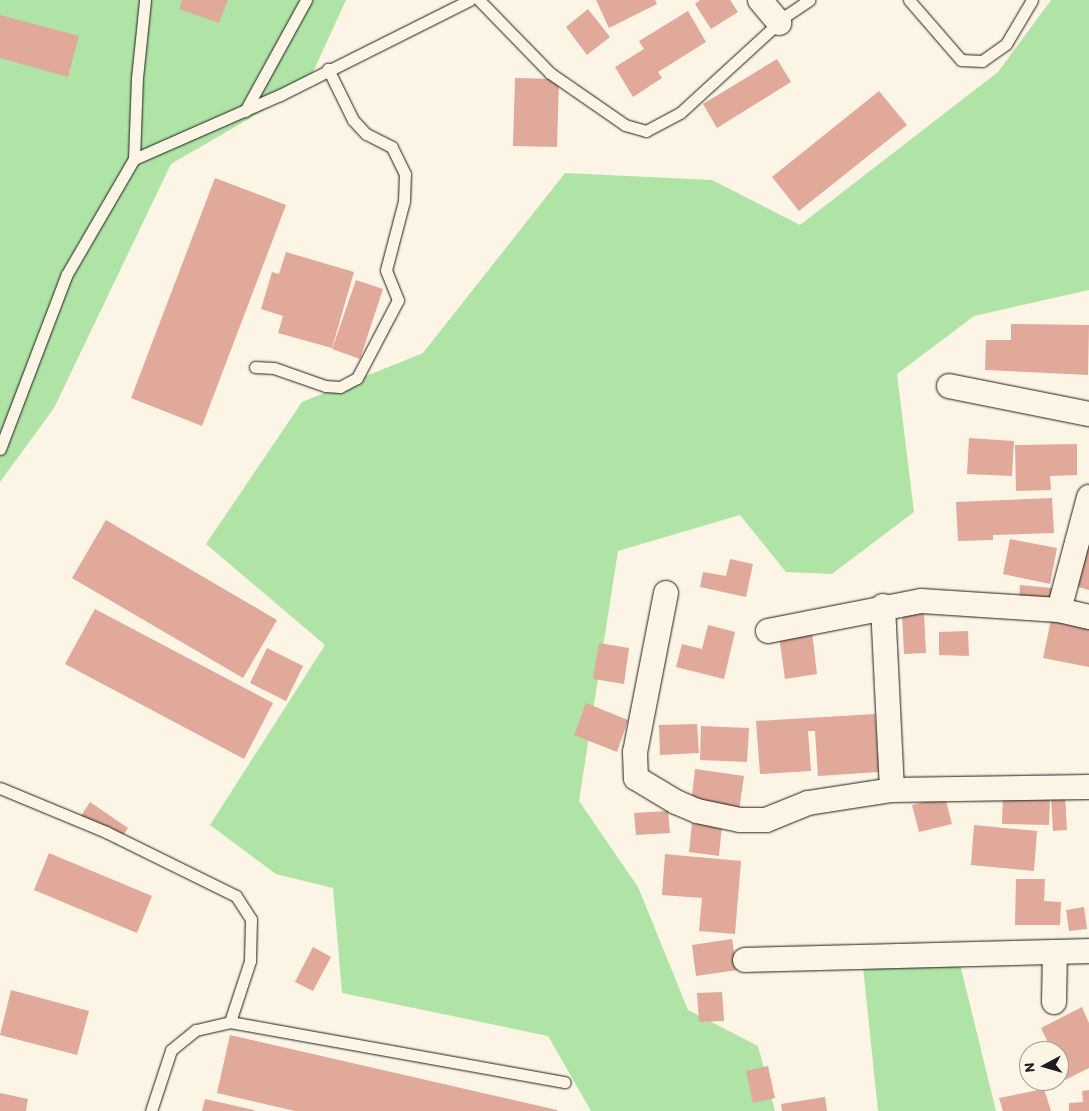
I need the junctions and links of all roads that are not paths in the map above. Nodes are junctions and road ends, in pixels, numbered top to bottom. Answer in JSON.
{"nodes":[{"id":1,"x":145,"y":0,"type":"edge"},
{"id":2,"x":306,"y":0,"type":"edge"},
{"id":3,"x":470,"y":0,"type":"edge"},
{"id":4,"x":479,"y":0,"type":"edge"},
{"id":5,"x":760,"y":0,"type":"edge"},
{"id":6,"x":809,"y":0,"type":"edge"},
{"id":7,"x":909,"y":0,"type":"edge"},
{"id":8,"x":1032,"y":0,"type":"edge"},
{"id":9,"x":780,"y":22,"type":"junction"},
{"id":10,"x":328,"y":70,"type":"junction"},
{"id":11,"x":245,"y":111,"type":"junction"},
{"id":12,"x":134,"y":159,"type":"junction"},
{"id":13,"x":255,"y":367,"type":"dead end"},
{"id":14,"x":949,"y":386,"type":"dead end"},
{"id":15,"x":1089,"y":414,"type":"edge"},
{"id":16,"x":0,"y":449,"type":"edge"},
{"id":17,"x":1089,"y":497,"type":"edge"},
{"id":18,"x":666,"y":593,"type":"dead end"},
{"id":19,"x":883,"y":606,"type":"junction"},
{"id":20,"x":1059,"y":610,"type":"junction"},
{"id":21,"x":1089,"y":617,"type":"edge"},
{"id":22,"x":768,"y":631,"type":"dead end"},
{"id":23,"x":1089,"y":787,"type":"edge"},
{"id":24,"x":0,"y":788,"type":"edge"},
{"id":25,"x":892,"y":790,"type":"junction"},
{"id":26,"x":1089,"y":951,"type":"edge"},
{"id":27,"x":1055,"y":952,"type":"junction"},
{"id":28,"x":745,"y":960,"type":"dead end"},
{"id":29,"x":1054,"y":1002,"type":"dead end"},
{"id":30,"x":230,"y":1022,"type":"junction"},
{"id":31,"x":565,"y":1082,"type":"dead end"},
{"id":32,"x":151,"y":1111,"type":"edge"}],
"edges":[{"from":1,"to":12,"type":"lane"},
{"from":2,"to":11,"type":"lane"},
{"from":3,"to":10,"type":"lane"},
{"from":4,"to":9,"type":"lane"},
{"from":5,"to":9,"type":"street"},
{"from":6,"to":9,"type":"lane"},
{"from":7,"to":8,"type":"lane"},
{"from":10,"to":11,"type":"lane"},
{"from":10,"to":13,"type":"lane"},
{"from":11,"to":12,"type":"lane"},
{"from":12,"to":16,"type":"lane"},
{"from":14,"to":15,"type":"street"},
{"from":17,"to":20,"type":"street"},
{"from":18,"to":25,"type":"street"},
{"from":19,"to":20,"type":"street"},
{"from":19,"to":22,"type":"street"},
{"from":19,"to":25,"type":"street"},
{"from":20,"to":21,"type":"street"},
{"from":23,"to":25,"type":"street"},
{"from":24,"to":30,"type":"lane"},
{"from":26,"to":27,"type":"street"},
{"from":27,"to":28,"type":"street"},
{"from":27,"to":29,"type":"street"},
{"from":30,"to":31,"type":"lane"},
{"from":30,"to":32,"type":"lane"}]}
